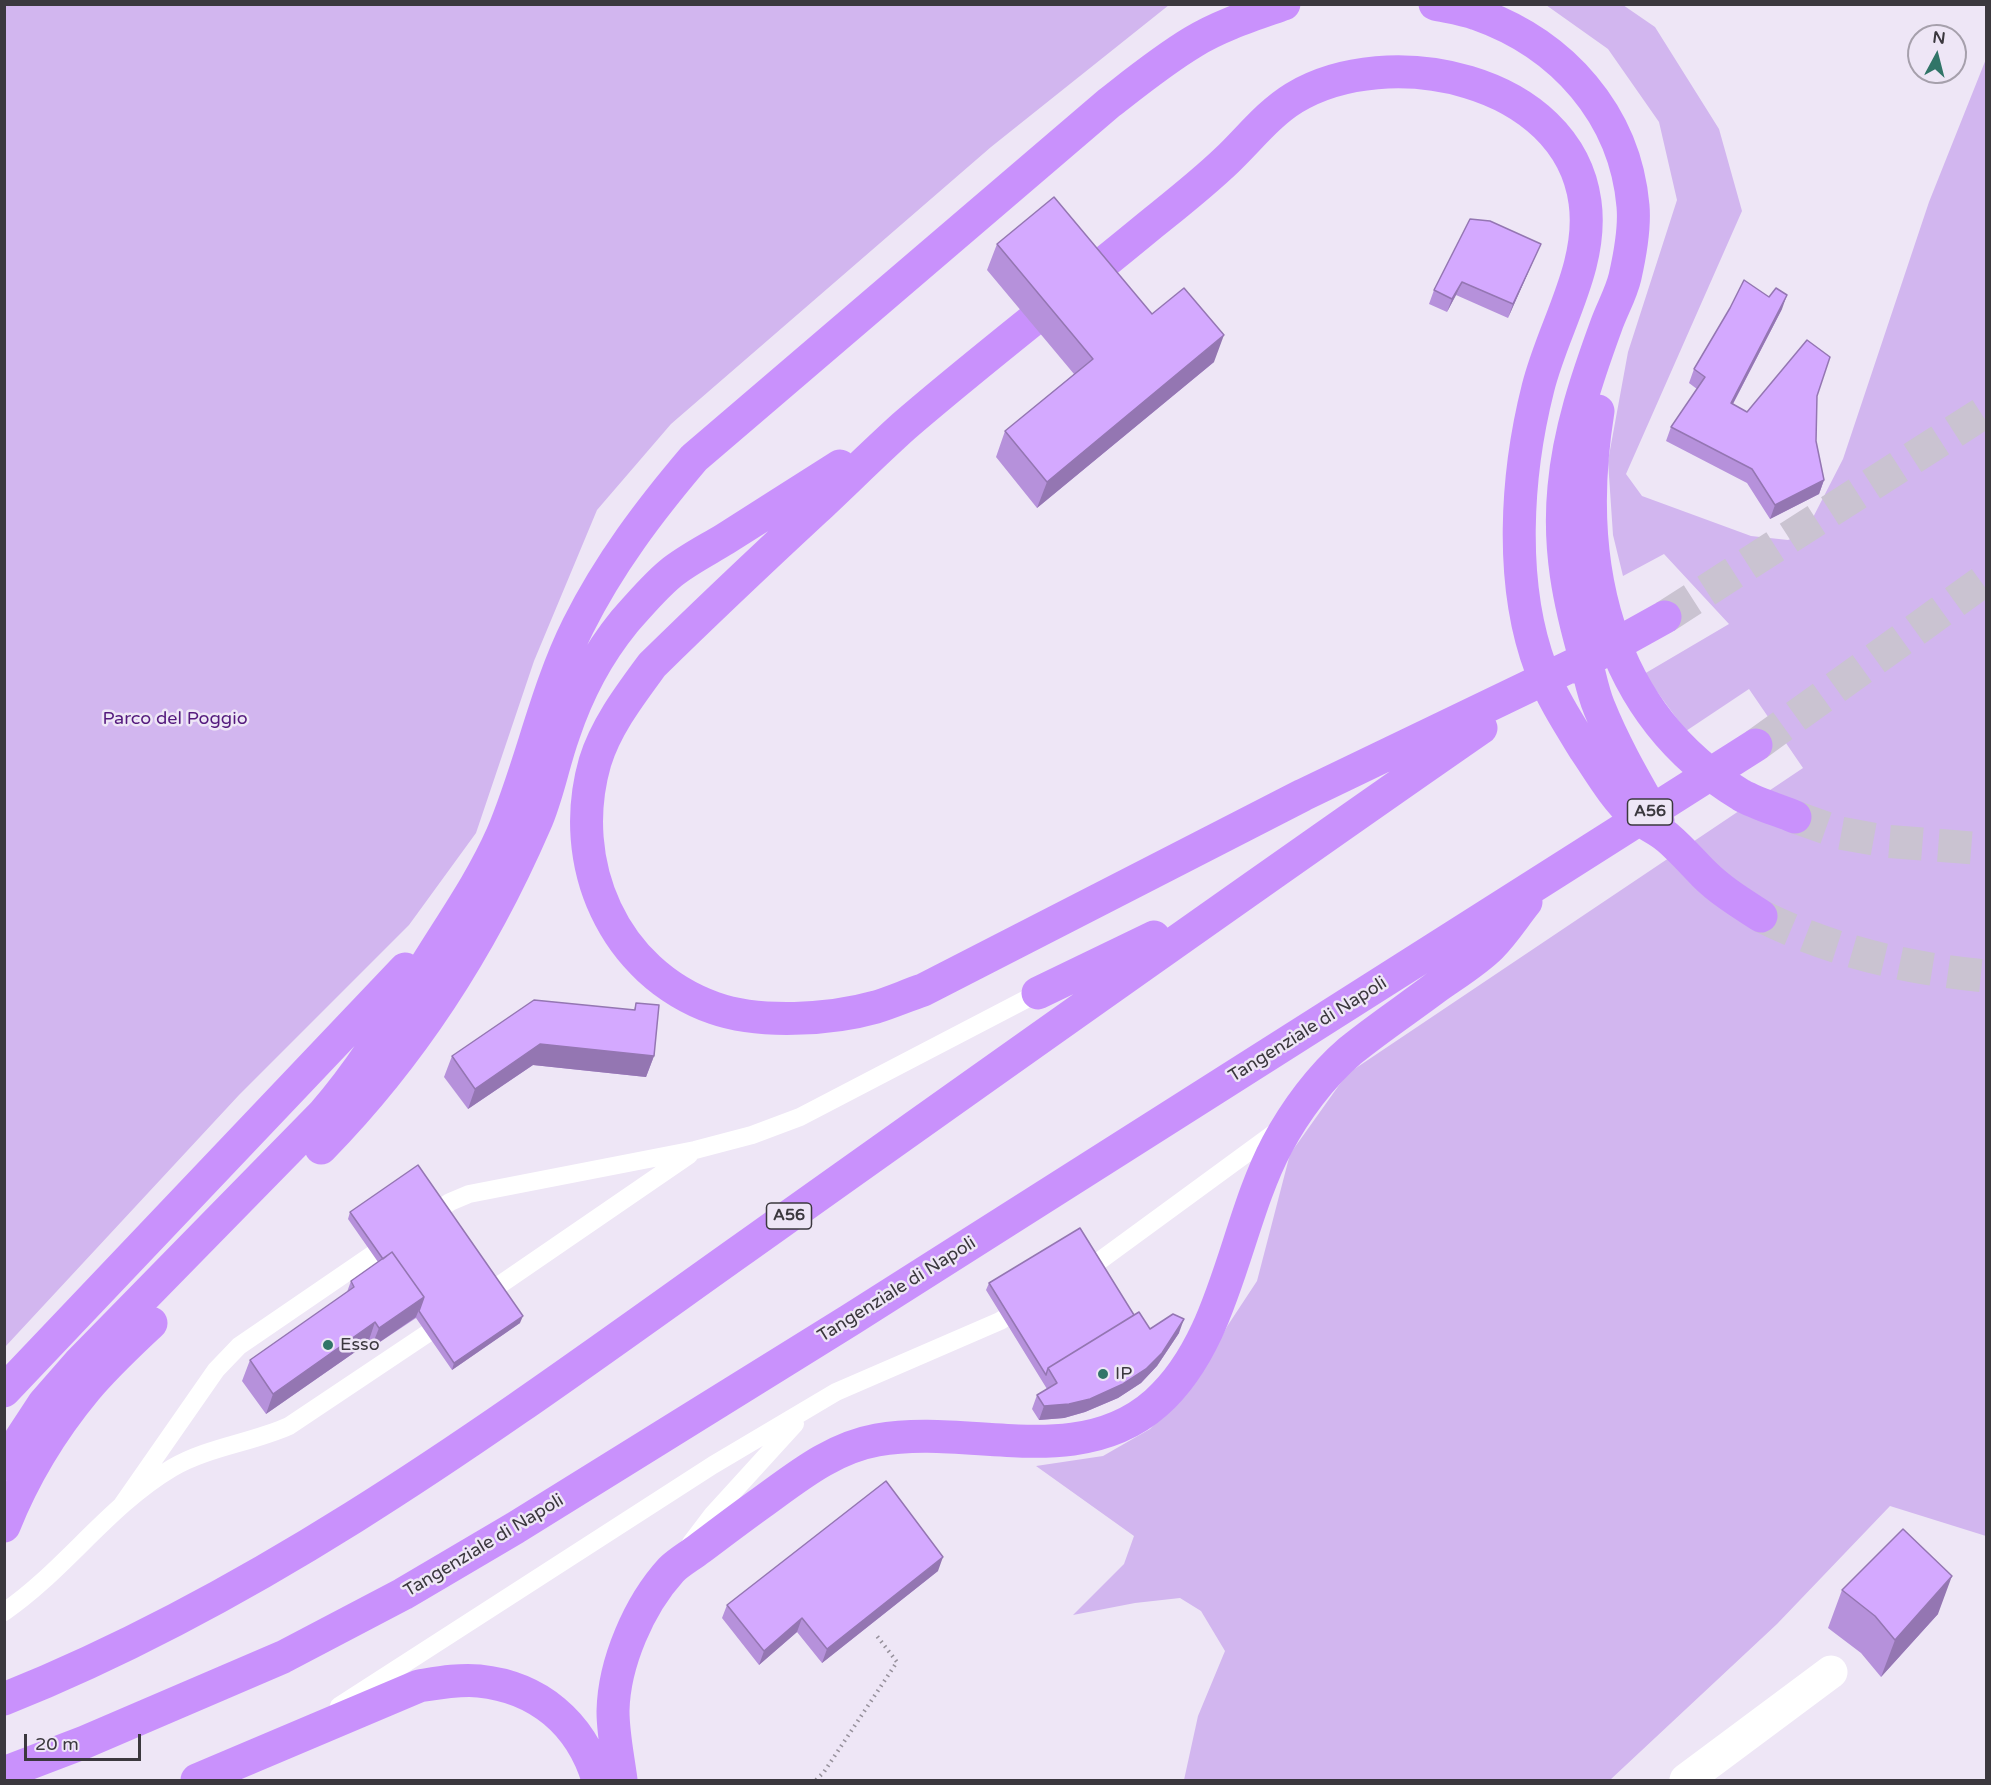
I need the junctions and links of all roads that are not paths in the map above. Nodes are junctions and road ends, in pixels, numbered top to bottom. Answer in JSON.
{"nodes":[{"id":1,"x":1284,"y":4,"type":"edge"},
{"id":2,"x":1435,"y":4,"type":"edge"},
{"id":3,"x":1607,"y":323,"type":"junction"},
{"id":4,"x":904,"y":427,"type":"junction"},
{"id":5,"x":1665,"y":617,"type":"tunnel mouth"},
{"id":6,"x":1499,"y":708,"type":"junction"},
{"id":7,"x":1756,"y":745,"type":"tunnel mouth"},
{"id":8,"x":1795,"y":817,"type":"tunnel mouth"},
{"id":9,"x":1666,"y":836,"type":"junction"},
{"id":10,"x":479,"y":880,"type":"junction"},
{"id":11,"x":1544,"y":880,"type":"junction"},
{"id":12,"x":1239,"y":896,"type":"junction"},
{"id":13,"x":1761,"y":916,"type":"tunnel mouth"},
{"id":14,"x":1038,"y":993,"type":"joint"},
{"id":15,"x":1299,"y":1110,"type":"junction"},
{"id":16,"x":695,"y":1150,"type":"junction"},
{"id":17,"x":1069,"y":1280,"type":"edge"},
{"id":18,"x":1039,"y":1297,"type":"edge"},
{"id":19,"x":4,"y":1391,"type":"edge"},
{"id":20,"x":810,"y":1409,"type":"junction"},
{"id":21,"x":4,"y":1464,"type":"edge"},
{"id":22,"x":115,"y":1511,"type":"junction"},
{"id":23,"x":4,"y":1526,"type":"edge"},
{"id":24,"x":672,"y":1569,"type":"junction"},
{"id":25,"x":4,"y":1612,"type":"edge"},
{"id":26,"x":1831,"y":1672,"type":"dead end"},
{"id":27,"x":4,"y":1699,"type":"edge"},
{"id":28,"x":271,"y":1749,"type":"junction"},
{"id":29,"x":4,"y":1773,"type":"edge"},
{"id":30,"x":197,"y":1780,"type":"edge"},
{"id":31,"x":598,"y":1780,"type":"edge"},
{"id":32,"x":621,"y":1780,"type":"edge"},
{"id":33,"x":1686,"y":1780,"type":"edge"}],
"edges":[{"from":1,"to":10,"type":"highway"},
{"from":2,"to":3,"type":"highway"},
{"from":3,"to":8,"type":"highway"},
{"from":3,"to":9,"type":"highway"},
{"from":4,"to":6,"type":"highway"},
{"from":4,"to":9,"type":"highway"},
{"from":4,"to":23,"type":"highway"},
{"from":5,"to":6,"type":"highway"},
{"from":6,"to":12,"type":"highway","number":"A56"},
{"from":7,"to":11,"type":"highway","name":"Tangenziale di Napoli","number":"A56"},
{"from":9,"to":13,"type":"highway"},
{"from":10,"to":19,"type":"highway"},
{"from":10,"to":21,"type":"highway"},
{"from":11,"to":15,"type":"highway"},
{"from":11,"to":29,"type":"highway","name":"Tangenziale di Napoli","number":"A56"},
{"from":12,"to":14,"type":"highway"},
{"from":12,"to":27,"type":"highway","number":"A56"},
{"from":14,"to":16,"type":"lane"},
{"from":15,"to":17,"type":"lane"},
{"from":15,"to":24,"type":"highway"},
{"from":16,"to":22,"type":"lane"},
{"from":16,"to":22,"type":"lane"},
{"from":18,"to":20,"type":"lane"},
{"from":20,"to":24,"type":"lane"},
{"from":20,"to":28,"type":"lane"},
{"from":22,"to":25,"type":"lane"},
{"from":24,"to":32,"type":"highway"},
{"from":26,"to":33,"type":"street"},
{"from":28,"to":30,"type":"highway"},
{"from":28,"to":31,"type":"highway"}]}
